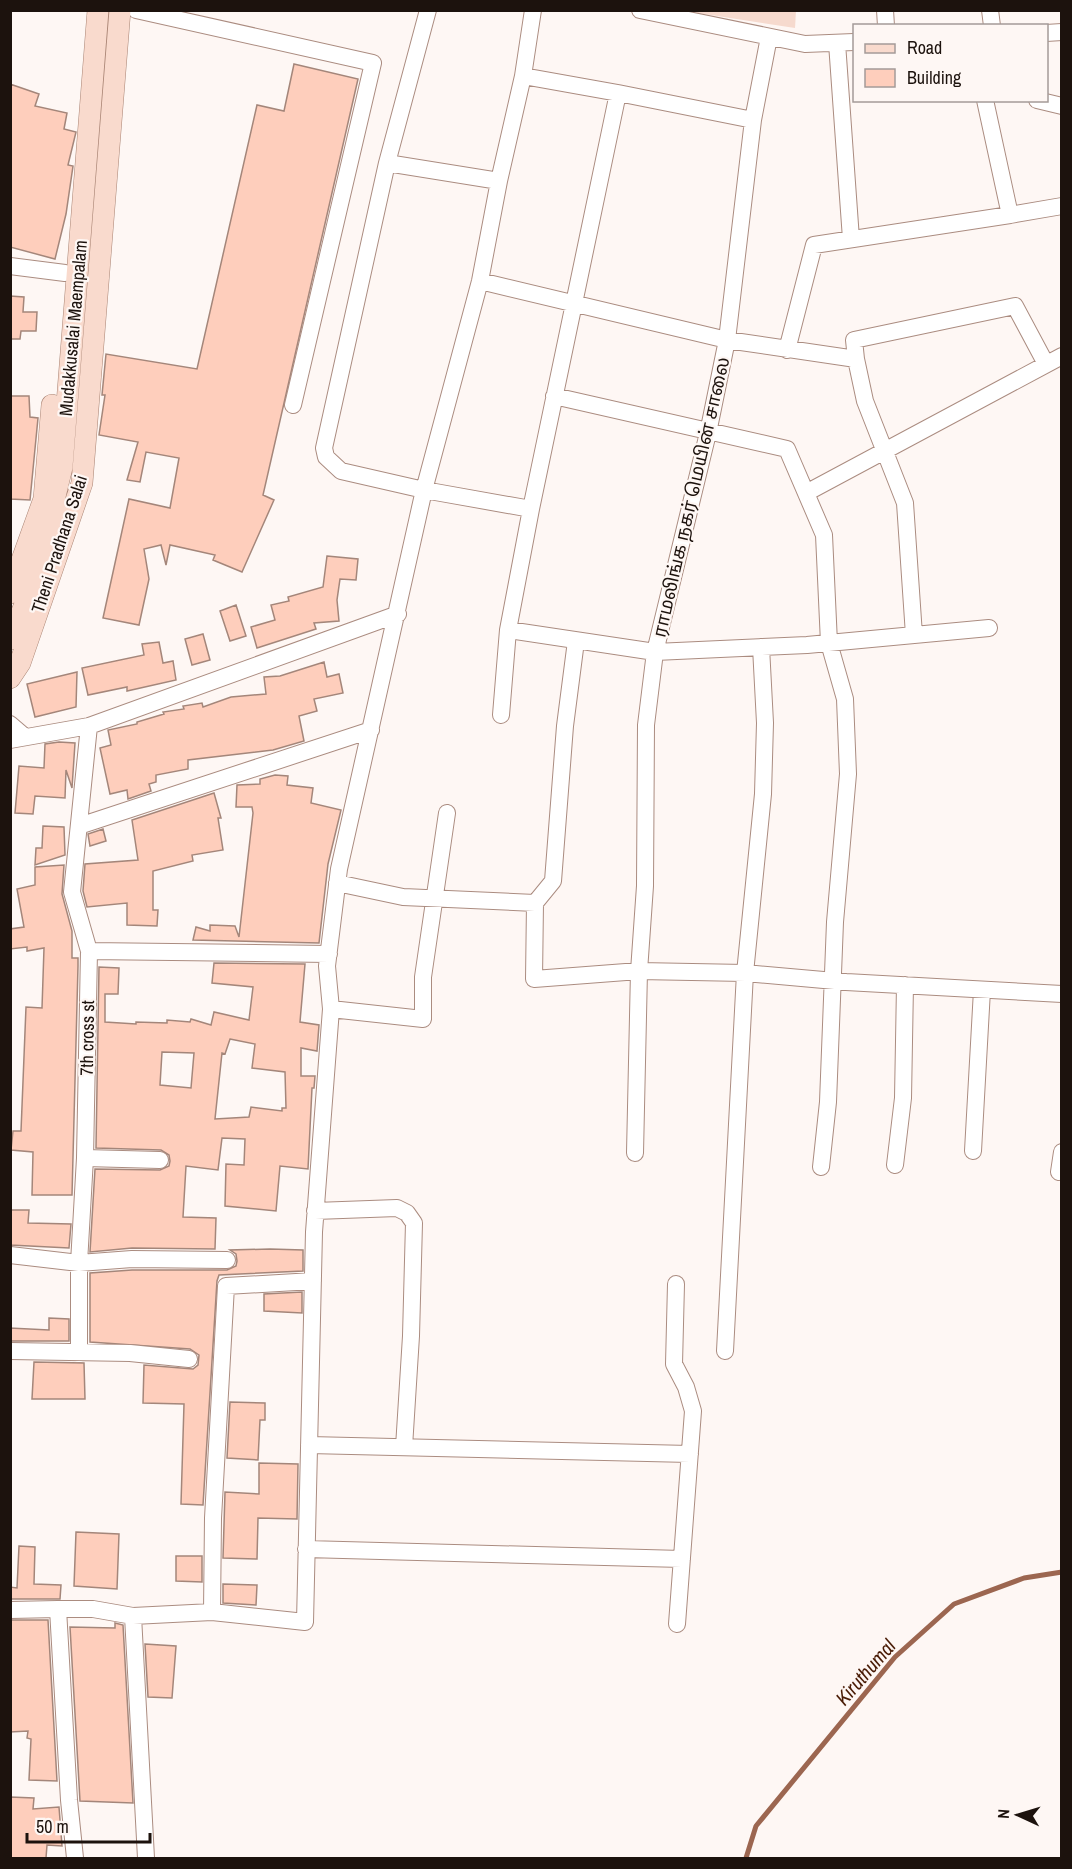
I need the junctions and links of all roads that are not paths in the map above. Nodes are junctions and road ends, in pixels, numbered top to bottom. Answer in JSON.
{"nodes":[{"id":1,"x":84,"y":10,"type":"edge"},
{"id":2,"x":98,"y":10,"type":"edge"},
{"id":3,"x":120,"y":10,"type":"edge"},
{"id":4,"x":136,"y":10,"type":"edge"},
{"id":5,"x":428,"y":10,"type":"edge"},
{"id":6,"x":533,"y":10,"type":"edge"},
{"id":7,"x":640,"y":10,"type":"edge"},
{"id":8,"x":769,"y":37,"type":"junction"},
{"id":9,"x":853,"y":42,"type":"edge"},
{"id":10,"x":837,"y":43,"type":"junction"},
{"id":11,"x":523,"y":76,"type":"junction"},
{"id":12,"x":618,"y":93,"type":"junction"},
{"id":13,"x":985,"y":102,"type":"edge"},
{"id":14,"x":1045,"y":102,"type":"edge"},
{"id":15,"x":1062,"y":106,"type":"edge"},
{"id":16,"x":753,"y":120,"type":"junction"},
{"id":17,"x":387,"y":163,"type":"junction"},
{"id":18,"x":499,"y":182,"type":"junction"},
{"id":19,"x":1062,"y":206,"type":"edge"},
{"id":20,"x":1010,"y":214,"type":"junction"},
{"id":21,"x":851,"y":239,"type":"junction"},
{"id":22,"x":10,"y":266,"type":"edge"},
{"id":23,"x":65,"y":273,"type":"junction"},
{"id":24,"x":480,"y":281,"type":"junction"},
{"id":25,"x":574,"y":304,"type":"junction"},
{"id":26,"x":727,"y":340,"type":"junction"},
{"id":27,"x":787,"y":350,"type":"junction"},
{"id":28,"x":1062,"y":356,"type":"edge"},
{"id":29,"x":856,"y":359,"type":"junction"},
{"id":30,"x":1046,"y":364,"type":"junction"},
{"id":31,"x":554,"y":396,"type":"junction"},
{"id":32,"x":293,"y":405,"type":"dead end"},
{"id":33,"x":708,"y":432,"type":"junction"},
{"id":34,"x":885,"y":451,"type":"junction"},
{"id":35,"x":424,"y":490,"type":"junction"},
{"id":36,"x":806,"y":493,"type":"junction"},
{"id":37,"x":531,"y":509,"type":"junction"},
{"id":38,"x":10,"y":593,"type":"edge"},
{"id":39,"x":398,"y":614,"type":"junction"},
{"id":40,"x":988,"y":628,"type":"dead end"},
{"id":41,"x":508,"y":630,"type":"junction"},
{"id":42,"x":914,"y":635,"type":"junction"},
{"id":43,"x":10,"y":639,"type":"edge"},
{"id":44,"x":576,"y":641,"type":"junction"},
{"id":45,"x":829,"y":643,"type":"junction"},
{"id":46,"x":761,"y":647,"type":"junction"},
{"id":47,"x":655,"y":652,"type":"junction"},
{"id":48,"x":10,"y":678,"type":"edge"},
{"id":49,"x":501,"y":715,"type":"dead end"},
{"id":50,"x":10,"y":724,"type":"edge"},
{"id":51,"x":89,"y":726,"type":"junction"},
{"id":52,"x":371,"y":730,"type":"junction"},
{"id":53,"x":17,"y":738,"type":"edge"},
{"id":54,"x":447,"y":813,"type":"dead end"},
{"id":55,"x":79,"y":826,"type":"junction"},
{"id":56,"x":337,"y":884,"type":"junction"},
{"id":57,"x":436,"y":898,"type":"junction"},
{"id":58,"x":535,"y":903,"type":"junction"},
{"id":59,"x":89,"y":951,"type":"junction"},
{"id":60,"x":329,"y":954,"type":"junction"},
{"id":61,"x":639,"y":971,"type":"junction"},
{"id":62,"x":745,"y":973,"type":"junction"},
{"id":63,"x":832,"y":980,"type":"junction"},
{"id":64,"x":905,"y":985,"type":"junction"},
{"id":65,"x":982,"y":990,"type":"junction"},
{"id":66,"x":1062,"y":994,"type":"edge"},
{"id":67,"x":331,"y":1009,"type":"junction"},
{"id":68,"x":973,"y":1151,"type":"dead end"},
{"id":69,"x":1062,"y":1152,"type":"edge"},
{"id":70,"x":635,"y":1153,"type":"dead end"},
{"id":71,"x":85,"y":1158,"type":"junction"},
{"id":72,"x":160,"y":1160,"type":"dead end"},
{"id":73,"x":895,"y":1165,"type":"dead end"},
{"id":74,"x":821,"y":1167,"type":"dead end"},
{"id":75,"x":1059,"y":1172,"type":"dead end"},
{"id":76,"x":315,"y":1211,"type":"junction"},
{"id":77,"x":10,"y":1255,"type":"edge"},
{"id":78,"x":227,"y":1260,"type":"dead end"},
{"id":79,"x":79,"y":1263,"type":"junction"},
{"id":80,"x":313,"y":1281,"type":"junction"},
{"id":81,"x":676,"y":1284,"type":"dead end"},
{"id":82,"x":10,"y":1351,"type":"edge"},
{"id":83,"x":725,"y":1351,"type":"dead end"},
{"id":84,"x":80,"y":1354,"type":"junction"},
{"id":85,"x":189,"y":1359,"type":"dead end"},
{"id":86,"x":309,"y":1446,"type":"junction"},
{"id":87,"x":404,"y":1447,"type":"junction"},
{"id":88,"x":690,"y":1454,"type":"junction"},
{"id":89,"x":306,"y":1549,"type":"junction"},
{"id":90,"x":682,"y":1559,"type":"junction"},
{"id":91,"x":58,"y":1609,"type":"junction"},
{"id":92,"x":10,"y":1610,"type":"edge"},
{"id":93,"x":212,"y":1612,"type":"junction"},
{"id":94,"x":134,"y":1616,"type":"junction"},
{"id":95,"x":677,"y":1624,"type":"dead end"},
{"id":96,"x":75,"y":1858,"type":"edge"},
{"id":97,"x":146,"y":1858,"type":"edge"}],
"edges":[{"from":1,"to":23,"type":"main road","name":"Theni Pradhana Salai"},
{"from":2,"to":43,"type":"main road","name":"Mudakkusalai Maempalam"},
{"from":3,"to":48,"type":"main road","name":"Theni Pradhana Salai"},
{"from":4,"to":32,"type":"street"},
{"from":5,"to":17,"type":"street"},
{"from":6,"to":11,"type":"street"},
{"from":7,"to":8,"type":"street"},
{"from":8,"to":10,"type":"street"},
{"from":8,"to":16,"type":"street","name":"ராமலிங்க நகர் மெயின் சாலை"},
{"from":9,"to":10,"type":"street"},
{"from":10,"to":21,"type":"street"},
{"from":11,"to":12,"type":"street"},
{"from":11,"to":18,"type":"street"},
{"from":12,"to":16,"type":"street"},
{"from":12,"to":25,"type":"street"},
{"from":13,"to":20,"type":"street"},
{"from":14,"to":15,"type":"street"},
{"from":16,"to":26,"type":"street","name":"ராமலிங்க நகர் மெயின் சாலை"},
{"from":17,"to":18,"type":"street"},
{"from":17,"to":35,"type":"street"},
{"from":18,"to":24,"type":"street"},
{"from":19,"to":20,"type":"street"},
{"from":20,"to":21,"type":"street"},
{"from":21,"to":27,"type":"street"},
{"from":22,"to":23,"type":"street"},
{"from":23,"to":38,"type":"main road","name":"Theni Pradhana Salai"},
{"from":24,"to":25,"type":"street"},
{"from":24,"to":35,"type":"street"},
{"from":25,"to":26,"type":"street"},
{"from":25,"to":31,"type":"street"},
{"from":26,"to":27,"type":"street"},
{"from":26,"to":33,"type":"street","name":"ராமலிங்க நகர் மெயின் சாலை"},
{"from":27,"to":29,"type":"street"},
{"from":28,"to":30,"type":"street"},
{"from":29,"to":30,"type":"street"},
{"from":29,"to":34,"type":"street"},
{"from":30,"to":34,"type":"street"},
{"from":31,"to":33,"type":"street"},
{"from":31,"to":37,"type":"street"},
{"from":33,"to":36,"type":"street"},
{"from":33,"to":47,"type":"street","name":"ராமலிங்க நகர் மெயின் சாலை"},
{"from":34,"to":36,"type":"street"},
{"from":34,"to":42,"type":"street"},
{"from":35,"to":37,"type":"street"},
{"from":35,"to":39,"type":"street"},
{"from":36,"to":45,"type":"street"},
{"from":37,"to":41,"type":"street"},
{"from":39,"to":51,"type":"street"},
{"from":39,"to":52,"type":"street"},
{"from":40,"to":42,"type":"street"},
{"from":41,"to":44,"type":"street","name":"ராமலிங்க நகர் மெயின் சாலை"},
{"from":41,"to":49,"type":"street"},
{"from":42,"to":45,"type":"street"},
{"from":44,"to":47,"type":"street","name":"ராமலிங்க நகர் மெயின் சாலை"},
{"from":44,"to":58,"type":"street"},
{"from":45,"to":46,"type":"street"},
{"from":45,"to":63,"type":"street"},
{"from":46,"to":47,"type":"street"},
{"from":46,"to":62,"type":"street"},
{"from":47,"to":61,"type":"street"},
{"from":50,"to":53,"type":"street"},
{"from":51,"to":53,"type":"street"},
{"from":51,"to":55,"type":"street","name":"7th cross st"},
{"from":52,"to":55,"type":"street"},
{"from":52,"to":56,"type":"street"},
{"from":54,"to":57,"type":"street"},
{"from":55,"to":59,"type":"street","name":"7th cross st"},
{"from":56,"to":57,"type":"street"},
{"from":56,"to":60,"type":"street"},
{"from":57,"to":58,"type":"street"},
{"from":57,"to":67,"type":"street"},
{"from":58,"to":61,"type":"street"},
{"from":59,"to":60,"type":"street"},
{"from":59,"to":71,"type":"street","name":"7th cross st"},
{"from":60,"to":67,"type":"street"},
{"from":61,"to":62,"type":"street"},
{"from":61,"to":70,"type":"street"},
{"from":62,"to":63,"type":"street"},
{"from":62,"to":83,"type":"street"},
{"from":63,"to":64,"type":"street"},
{"from":63,"to":74,"type":"street"},
{"from":64,"to":65,"type":"street"},
{"from":64,"to":73,"type":"street"},
{"from":65,"to":66,"type":"street"},
{"from":65,"to":68,"type":"street"},
{"from":67,"to":76,"type":"street"},
{"from":69,"to":75,"type":"street"},
{"from":71,"to":72,"type":"street"},
{"from":71,"to":79,"type":"street","name":"7th cross st"},
{"from":76,"to":80,"type":"street"},
{"from":76,"to":87,"type":"street"},
{"from":77,"to":79,"type":"street"},
{"from":78,"to":79,"type":"street"},
{"from":79,"to":84,"type":"street","name":"7th cross st"},
{"from":80,"to":86,"type":"street"},
{"from":80,"to":93,"type":"street"},
{"from":81,"to":88,"type":"street"},
{"from":82,"to":84,"type":"street"},
{"from":84,"to":85,"type":"street"},
{"from":86,"to":87,"type":"street"},
{"from":86,"to":89,"type":"street"},
{"from":87,"to":88,"type":"street"},
{"from":88,"to":90,"type":"street"},
{"from":89,"to":90,"type":"street"},
{"from":89,"to":93,"type":"street"},
{"from":90,"to":95,"type":"street"},
{"from":91,"to":92,"type":"street"},
{"from":91,"to":94,"type":"street"},
{"from":91,"to":96,"type":"street"},
{"from":93,"to":94,"type":"street"},
{"from":94,"to":97,"type":"street"}]}
